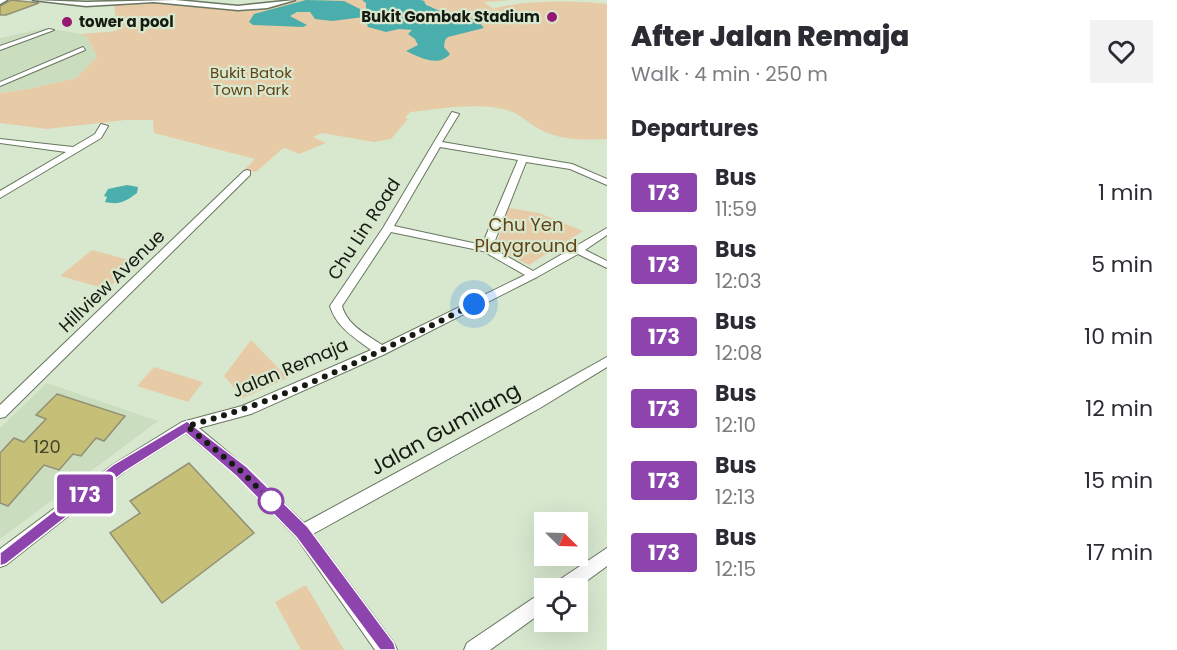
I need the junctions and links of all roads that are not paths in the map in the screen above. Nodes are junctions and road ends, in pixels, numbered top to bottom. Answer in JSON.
{"nodes":[{"id":1,"x":4,"y":0,"type":"edge"},
{"id":2,"x":36,"y":0,"type":"edge"},
{"id":3,"x":56,"y":0,"type":"edge"},
{"id":4,"x":123,"y":0,"type":"edge"},
{"id":5,"x":160,"y":0,"type":"edge"},
{"id":6,"x":173,"y":0,"type":"edge"},
{"id":7,"x":286,"y":0,"type":"edge"},
{"id":8,"x":292,"y":0,"type":"edge"},
{"id":9,"x":0,"y":2,"type":"edge"},
{"id":10,"x":51,"y":30,"type":"dead end"},
{"id":11,"x":0,"y":48,"type":"edge"},
{"id":12,"x":83,"y":49,"type":"dead end"},
{"id":13,"x":0,"y":84,"type":"edge"},
{"id":14,"x":455,"y":114,"type":"dead end"},
{"id":15,"x":104,"y":126,"type":"dead end"},
{"id":16,"x":0,"y":142,"type":"edge"},
{"id":17,"x":438,"y":144,"type":"junction"},
{"id":18,"x":74,"y":150,"type":"junction"},
{"id":19,"x":523,"y":159,"type":"junction"},
{"id":20,"x":248,"y":173,"type":"dead end"},
{"id":21,"x":607,"y":182,"type":"edge"},
{"id":22,"x":0,"y":195,"type":"edge"},
{"id":23,"x":388,"y":228,"type":"junction"},
{"id":24,"x":607,"y":231,"type":"edge"},
{"id":25,"x":486,"y":249,"type":"junction"},
{"id":26,"x":578,"y":250,"type":"junction"},
{"id":27,"x":607,"y":264,"type":"edge"},
{"id":28,"x":533,"y":275,"type":"junction"},
{"id":29,"x":381,"y":351,"type":"junction"},
{"id":30,"x":607,"y":361,"type":"edge"},
{"id":31,"x":0,"y":413,"type":"edge"},
{"id":32,"x":187,"y":426,"type":"junction"},
{"id":33,"x":302,"y":532,"type":"junction"},
{"id":34,"x":607,"y":556,"type":"edge"},
{"id":35,"x":0,"y":559,"type":"edge"},
{"id":36,"x":576,"y":578,"type":"edge"},
{"id":37,"x":534,"y":607,"type":"edge"},
{"id":38,"x":387,"y":650,"type":"edge"},
{"id":39,"x":474,"y":650,"type":"edge"}],
"edges":[{"from":1,"to":9,"type":"street"},
{"from":2,"to":5,"type":"street"},
{"from":3,"to":4,"type":"street"},
{"from":5,"to":8,"type":"street"},
{"from":6,"to":7,"type":"street"},
{"from":10,"to":11,"type":"street"},
{"from":12,"to":13,"type":"street"},
{"from":14,"to":17,"type":"street","name":"Chu Lin Road"},
{"from":15,"to":18,"type":"street"},
{"from":16,"to":18,"type":"street"},
{"from":17,"to":19,"type":"street"},
{"from":17,"to":23,"type":"street","name":"Chu Lin Road"},
{"from":18,"to":22,"type":"street"},
{"from":19,"to":21,"type":"street"},
{"from":19,"to":25,"type":"street"},
{"from":20,"to":31,"type":"street","name":"Hillview Avenue"},
{"from":23,"to":25,"type":"street"},
{"from":23,"to":29,"type":"street","name":"Chu Lin Road"},
{"from":24,"to":26,"type":"street","name":"Jalan Remaja"},
{"from":25,"to":28,"type":"street"},
{"from":26,"to":27,"type":"street"},
{"from":26,"to":28,"type":"street","name":"Jalan Remaja"},
{"from":28,"to":29,"type":"street","name":"Jalan Remaja"},
{"from":29,"to":32,"type":"street","name":"Jalan Remaja"},
{"from":30,"to":33,"type":"street","name":"Jalan Gumilang"},
{"from":32,"to":33,"type":"street"},
{"from":32,"to":35,"type":"street","name":"Jalan Remaja"},
{"from":33,"to":38,"type":"street"},
{"from":34,"to":36,"type":"street"},
{"from":37,"to":39,"type":"street"}]}
